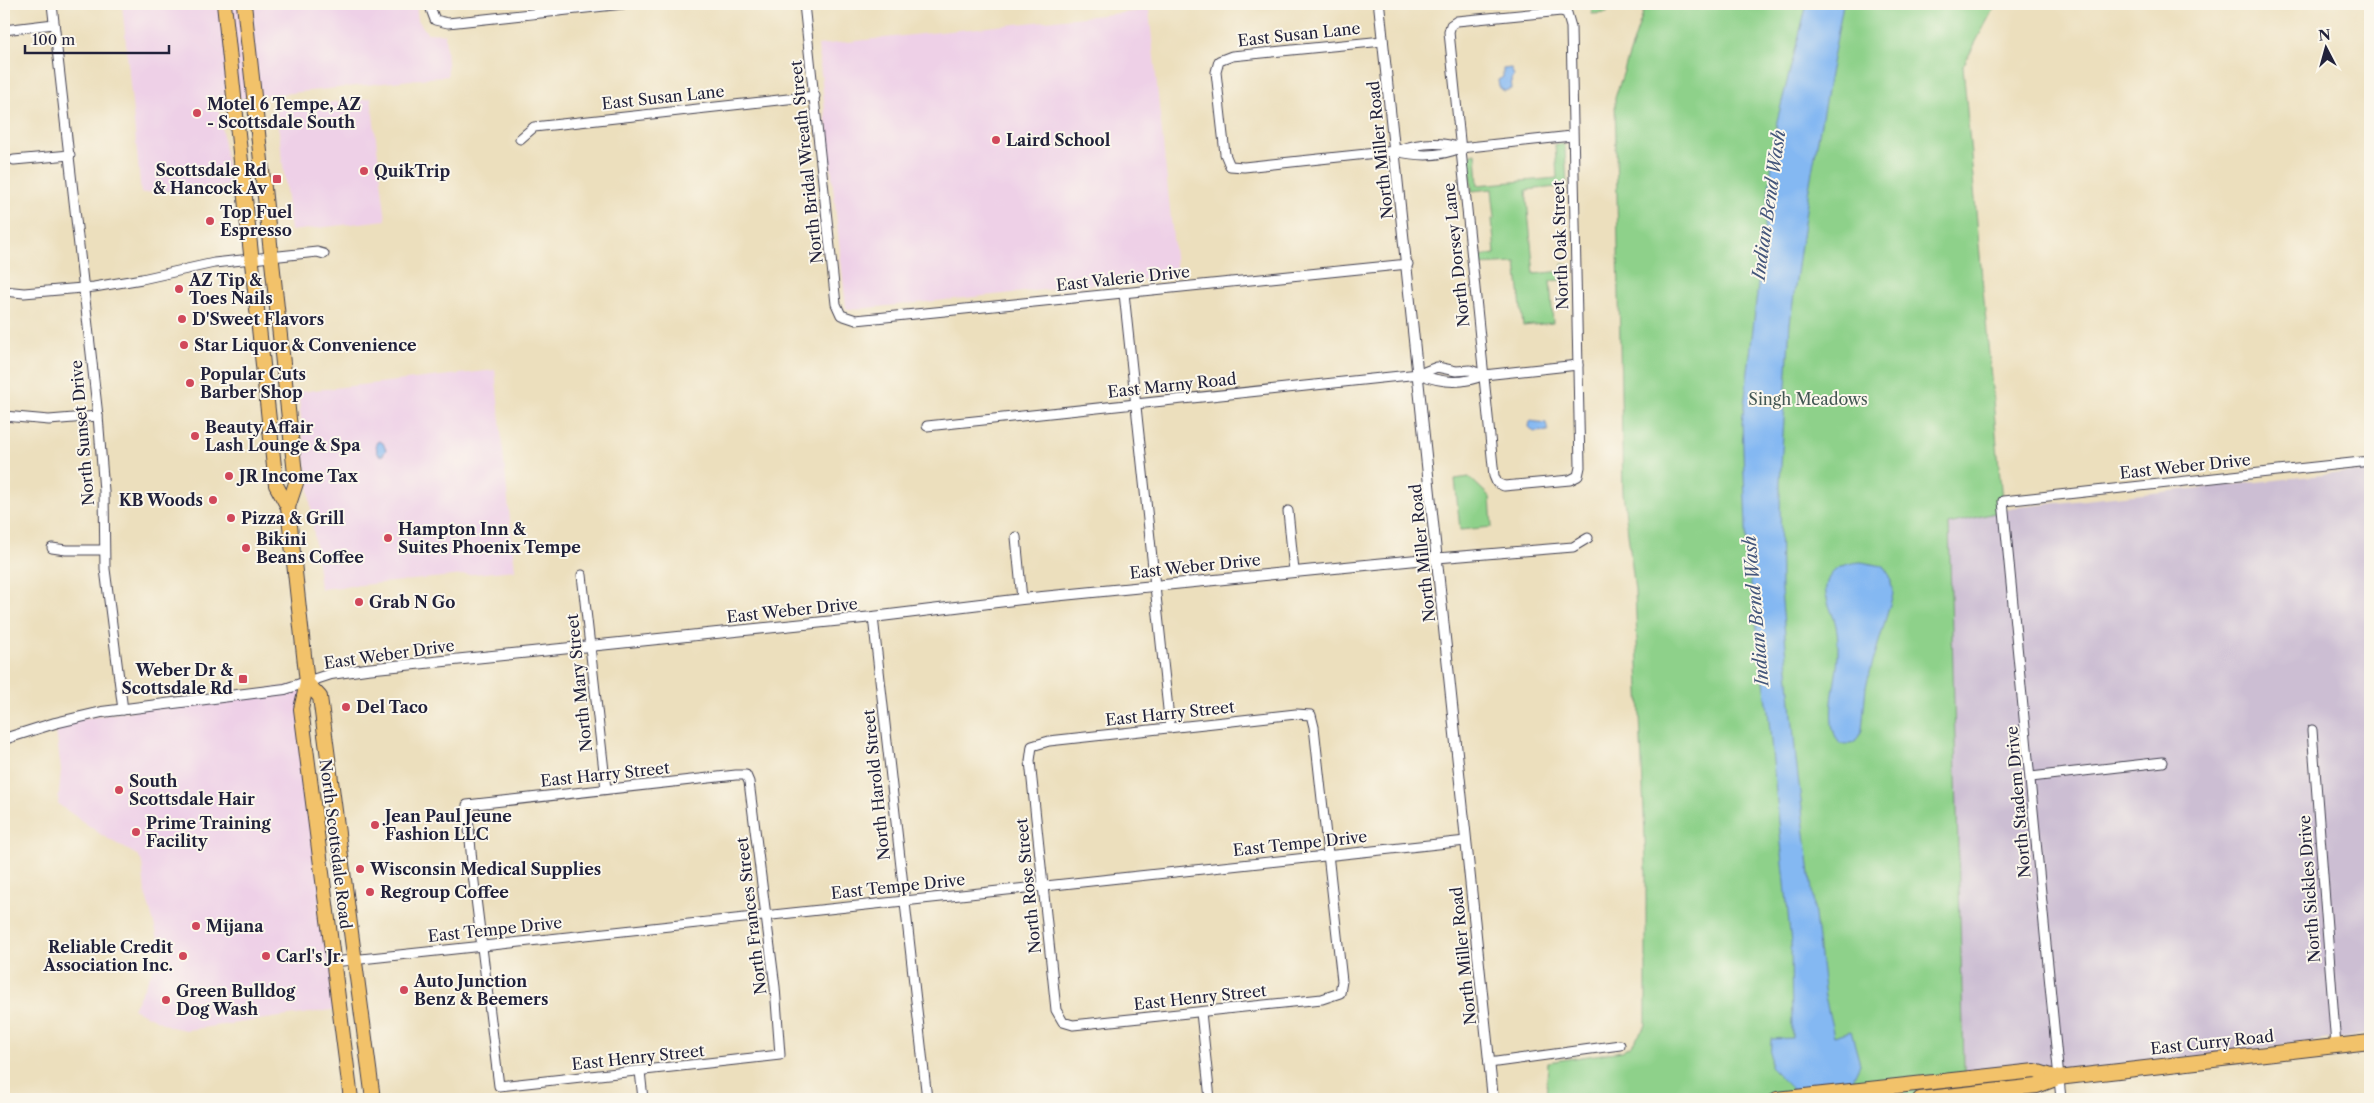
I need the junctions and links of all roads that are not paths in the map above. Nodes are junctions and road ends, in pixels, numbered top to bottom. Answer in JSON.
{"nodes":[{"id":1,"x":52,"y":4,"type":"edge"},
{"id":2,"x":224,"y":4,"type":"edge"},
{"id":3,"x":244,"y":4,"type":"edge"},
{"id":4,"x":429,"y":4,"type":"edge"},
{"id":5,"x":622,"y":4,"type":"edge"},
{"id":6,"x":804,"y":4,"type":"edge"},
{"id":7,"x":1379,"y":4,"type":"edge"},
{"id":8,"x":1567,"y":13,"type":"joint"},
{"id":9,"x":54,"y":24,"type":"junction"},
{"id":10,"x":4,"y":30,"type":"edge"},
{"id":11,"x":1383,"y":41,"type":"junction"},
{"id":12,"x":815,"y":96,"type":"junction"},
{"id":13,"x":1572,"y":136,"type":"junction"},
{"id":14,"x":520,"y":139,"type":"dead end"},
{"id":15,"x":1442,"y":144,"type":"junction"},
{"id":16,"x":1460,"y":148,"type":"junction"},
{"id":17,"x":1395,"y":151,"type":"junction"},
{"id":18,"x":1442,"y":154,"type":"junction"},
{"id":19,"x":70,"y":155,"type":"junction"},
{"id":20,"x":14,"y":160,"type":"dead end"},
{"id":21,"x":324,"y":254,"type":"dead end"},
{"id":22,"x":272,"y":257,"type":"junction"},
{"id":23,"x":252,"y":259,"type":"junction"},
{"id":24,"x":1408,"y":264,"type":"junction"},
{"id":25,"x":84,"y":288,"type":"junction"},
{"id":26,"x":4,"y":292,"type":"edge"},
{"id":27,"x":1124,"y":293,"type":"junction"},
{"id":28,"x":841,"y":315,"type":"joint"},
{"id":29,"x":1578,"y":365,"type":"junction"},
{"id":30,"x":1456,"y":371,"type":"junction"},
{"id":31,"x":1419,"y":374,"type":"junction"},
{"id":32,"x":1484,"y":375,"type":"junction"},
{"id":33,"x":1456,"y":381,"type":"junction"},
{"id":34,"x":1136,"y":404,"type":"junction"},
{"id":35,"x":4,"y":416,"type":"edge"},
{"id":36,"x":98,"y":416,"type":"junction"},
{"id":37,"x":927,"y":426,"type":"dead end"},
{"id":38,"x":2370,"y":461,"type":"edge"},
{"id":39,"x":1497,"y":482,"type":"joint"},
{"id":40,"x":2004,"y":501,"type":"joint"},
{"id":41,"x":288,"y":507,"type":"junction"},
{"id":42,"x":1288,"y":511,"type":"dead end"},
{"id":43,"x":1016,"y":538,"type":"dead end"},
{"id":44,"x":1588,"y":538,"type":"dead end"},
{"id":45,"x":52,"y":548,"type":"dead end"},
{"id":46,"x":104,"y":550,"type":"junction"},
{"id":47,"x":1437,"y":558,"type":"junction"},
{"id":48,"x":1294,"y":571,"type":"junction"},
{"id":49,"x":582,"y":575,"type":"dead end"},
{"id":50,"x":1154,"y":586,"type":"junction"},
{"id":51,"x":1022,"y":599,"type":"junction"},
{"id":52,"x":873,"y":617,"type":"junction"},
{"id":53,"x":590,"y":646,"type":"junction"},
{"id":54,"x":307,"y":683,"type":"junction"},
{"id":55,"x":123,"y":710,"type":"junction"},
{"id":56,"x":1170,"y":728,"type":"junction"},
{"id":57,"x":2312,"y":730,"type":"dead end"},
{"id":58,"x":4,"y":739,"type":"edge"},
{"id":59,"x":1032,"y":746,"type":"joint"},
{"id":60,"x":2162,"y":762,"type":"dead end"},
{"id":61,"x":746,"y":775,"type":"joint"},
{"id":62,"x":2031,"y":777,"type":"junction"},
{"id":63,"x":606,"y":789,"type":"junction"},
{"id":64,"x":1466,"y":840,"type":"junction"},
{"id":65,"x":1328,"y":855,"type":"junction"},
{"id":66,"x":1043,"y":885,"type":"junction"},
{"id":67,"x":904,"y":900,"type":"junction"},
{"id":68,"x":766,"y":915,"type":"junction"},
{"id":69,"x":482,"y":946,"type":"junction"},
{"id":70,"x":354,"y":960,"type":"junction"},
{"id":71,"x":333,"y":962,"type":"junction"},
{"id":72,"x":1201,"y":1012,"type":"junction"},
{"id":73,"x":1063,"y":1022,"type":"joint"},
{"id":74,"x":2370,"y":1042,"type":"edge"},
{"id":75,"x":1620,"y":1045,"type":"dead end"},
{"id":76,"x":2336,"y":1046,"type":"junction"},
{"id":77,"x":780,"y":1055,"type":"joint"},
{"id":78,"x":1489,"y":1063,"type":"junction"},
{"id":79,"x":640,"y":1072,"type":"junction"},
{"id":80,"x":2058,"y":1078,"type":"junction"},
{"id":81,"x":351,"y":1099,"type":"edge"},
{"id":82,"x":373,"y":1099,"type":"edge"},
{"id":83,"x":643,"y":1099,"type":"edge"},
{"id":84,"x":927,"y":1099,"type":"edge"},
{"id":85,"x":1210,"y":1099,"type":"edge"},
{"id":86,"x":1493,"y":1099,"type":"edge"},
{"id":87,"x":1777,"y":1099,"type":"edge"},
{"id":88,"x":1782,"y":1099,"type":"edge"},
{"id":89,"x":1920,"y":1099,"type":"edge"},
{"id":90,"x":2060,"y":1099,"type":"edge"}],
"edges":[{"from":1,"to":9,"type":"street","name":"North Sunset Drive"},
{"from":2,"to":23,"type":"main road","name":"North Scottsdale Road"},
{"from":3,"to":22,"type":"main road","name":"North Scottsdale Road"},
{"from":4,"to":5,"type":"street"},
{"from":6,"to":12,"type":"street","name":"North Bridal Wreath Street"},
{"from":7,"to":11,"type":"street","name":"North Miller Road"},
{"from":8,"to":13,"type":"street","name":"North Oak Street"},
{"from":8,"to":16,"type":"street","name":"North Dorsey Lane"},
{"from":9,"to":10,"type":"street"},
{"from":9,"to":19,"type":"street","name":"North Sunset Drive"},
{"from":11,"to":17,"type":"street","name":"North Miller Road"},
{"from":11,"to":17,"type":"street","name":"East Susan Lane"},
{"from":12,"to":14,"type":"street","name":"East Susan Lane"},
{"from":12,"to":28,"type":"street","name":"North Bridal Wreath Street"},
{"from":13,"to":16,"type":"street"},
{"from":13,"to":29,"type":"street","name":"North Oak Street"},
{"from":15,"to":16,"type":"street"},
{"from":15,"to":17,"type":"street"},
{"from":15,"to":18,"type":"street"},
{"from":16,"to":18,"type":"street"},
{"from":16,"to":32,"type":"street","name":"North Dorsey Lane"},
{"from":17,"to":18,"type":"street"},
{"from":17,"to":24,"type":"street","name":"North Miller Road"},
{"from":19,"to":20,"type":"street"},
{"from":19,"to":25,"type":"street","name":"North Sunset Drive"},
{"from":21,"to":22,"type":"street"},
{"from":22,"to":23,"type":"street"},
{"from":22,"to":41,"type":"main road","name":"North Scottsdale Road"},
{"from":23,"to":25,"type":"street"},
{"from":23,"to":41,"type":"main road","name":"North Scottsdale Road"},
{"from":24,"to":27,"type":"street","name":"East Valerie Drive"},
{"from":24,"to":31,"type":"street","name":"North Miller Road"},
{"from":25,"to":26,"type":"street"},
{"from":25,"to":36,"type":"street","name":"North Sunset Drive"},
{"from":27,"to":28,"type":"street","name":"East Valerie Drive"},
{"from":27,"to":34,"type":"street"},
{"from":29,"to":32,"type":"street","name":"East Marny Road"},
{"from":29,"to":39,"type":"street","name":"North Oak Street"},
{"from":30,"to":31,"type":"street","name":"East Marny Road"},
{"from":30,"to":32,"type":"street","name":"East Marny Road"},
{"from":30,"to":33,"type":"street"},
{"from":31,"to":33,"type":"street","name":"East Marny Road"},
{"from":31,"to":34,"type":"street","name":"East Marny Road"},
{"from":31,"to":47,"type":"street","name":"North Miller Road"},
{"from":32,"to":33,"type":"street","name":"East Marny Road"},
{"from":32,"to":39,"type":"street","name":"North Dorsey Lane"},
{"from":34,"to":37,"type":"street","name":"East Marny Road"},
{"from":34,"to":50,"type":"street"},
{"from":35,"to":36,"type":"street"},
{"from":36,"to":46,"type":"street","name":"North Sunset Drive"},
{"from":38,"to":40,"type":"street","name":"East Weber Drive"},
{"from":40,"to":62,"type":"street","name":"North Stadem Drive"},
{"from":41,"to":54,"type":"main road","name":"North Scottsdale Road"},
{"from":42,"to":48,"type":"street"},
{"from":43,"to":51,"type":"street"},
{"from":44,"to":47,"type":"street","name":"East Weber Drive"},
{"from":45,"to":46,"type":"street"},
{"from":46,"to":55,"type":"street","name":"North Sunset Drive"},
{"from":47,"to":48,"type":"street","name":"East Weber Drive"},
{"from":47,"to":64,"type":"street","name":"North Miller Road"},
{"from":48,"to":50,"type":"street","name":"East Weber Drive"},
{"from":49,"to":53,"type":"street","name":"North Mary Street"},
{"from":50,"to":51,"type":"street","name":"East Weber Drive"},
{"from":50,"to":56,"type":"street"},
{"from":51,"to":52,"type":"street","name":"East Weber Drive"},
{"from":52,"to":53,"type":"street","name":"East Weber Drive"},
{"from":52,"to":67,"type":"street","name":"North Harold Street"},
{"from":53,"to":54,"type":"street","name":"East Weber Drive"},
{"from":53,"to":63,"type":"street","name":"North Mary Street"},
{"from":54,"to":55,"type":"street","name":"East Weber Drive"},
{"from":54,"to":70,"type":"main road","name":"North Scottsdale Road"},
{"from":54,"to":71,"type":"main road","name":"North Scottsdale Road"},
{"from":55,"to":58,"type":"street","name":"East Weber Drive"},
{"from":56,"to":59,"type":"street","name":"East Harry Street"},
{"from":56,"to":65,"type":"street","name":"East Harry Street"},
{"from":57,"to":76,"type":"street","name":"North Sickles Drive"},
{"from":59,"to":66,"type":"street","name":"North Rose Street"},
{"from":60,"to":62,"type":"street"},
{"from":61,"to":63,"type":"street","name":"East Harry Street"},
{"from":61,"to":68,"type":"street","name":"North Frances Street"},
{"from":62,"to":80,"type":"street","name":"North Stadem Drive"},
{"from":63,"to":69,"type":"street","name":"East Harry Street"},
{"from":64,"to":65,"type":"street","name":"East Tempe Drive"},
{"from":64,"to":78,"type":"street","name":"North Miller Road"},
{"from":65,"to":66,"type":"street","name":"East Tempe Drive"},
{"from":65,"to":72,"type":"street","name":"East Henry Street"},
{"from":66,"to":67,"type":"street","name":"East Tempe Drive"},
{"from":66,"to":73,"type":"street","name":"North Rose Street"},
{"from":67,"to":68,"type":"street","name":"East Tempe Drive"},
{"from":67,"to":84,"type":"street","name":"North Harold Street"},
{"from":68,"to":69,"type":"street","name":"East Tempe Drive"},
{"from":68,"to":77,"type":"street","name":"North Frances Street"},
{"from":69,"to":70,"type":"street","name":"East Tempe Drive"},
{"from":69,"to":79,"type":"street","name":"East Henry Street"},
{"from":70,"to":71,"type":"street","name":"East Tempe Drive"},
{"from":70,"to":82,"type":"main road","name":"North Scottsdale Road"},
{"from":71,"to":81,"type":"main road","name":"North Scottsdale Road"},
{"from":72,"to":73,"type":"street","name":"East Henry Street"},
{"from":72,"to":85,"type":"street"},
{"from":74,"to":76,"type":"main road","name":"East Curry Road"},
{"from":75,"to":78,"type":"street"},
{"from":76,"to":80,"type":"main road","name":"East Curry Road"},
{"from":77,"to":79,"type":"street","name":"East Henry Street"},
{"from":78,"to":86,"type":"street","name":"North Miller Road"},
{"from":79,"to":83,"type":"street"},
{"from":80,"to":88,"type":"main road","name":"East Curry Road"},
{"from":80,"to":89,"type":"main road","name":"East Curry Road"},
{"from":80,"to":90,"type":"street","name":"North Stadem Drive"},
{"from":87,"to":88,"type":"main road","name":"East Curry Road"}]}
